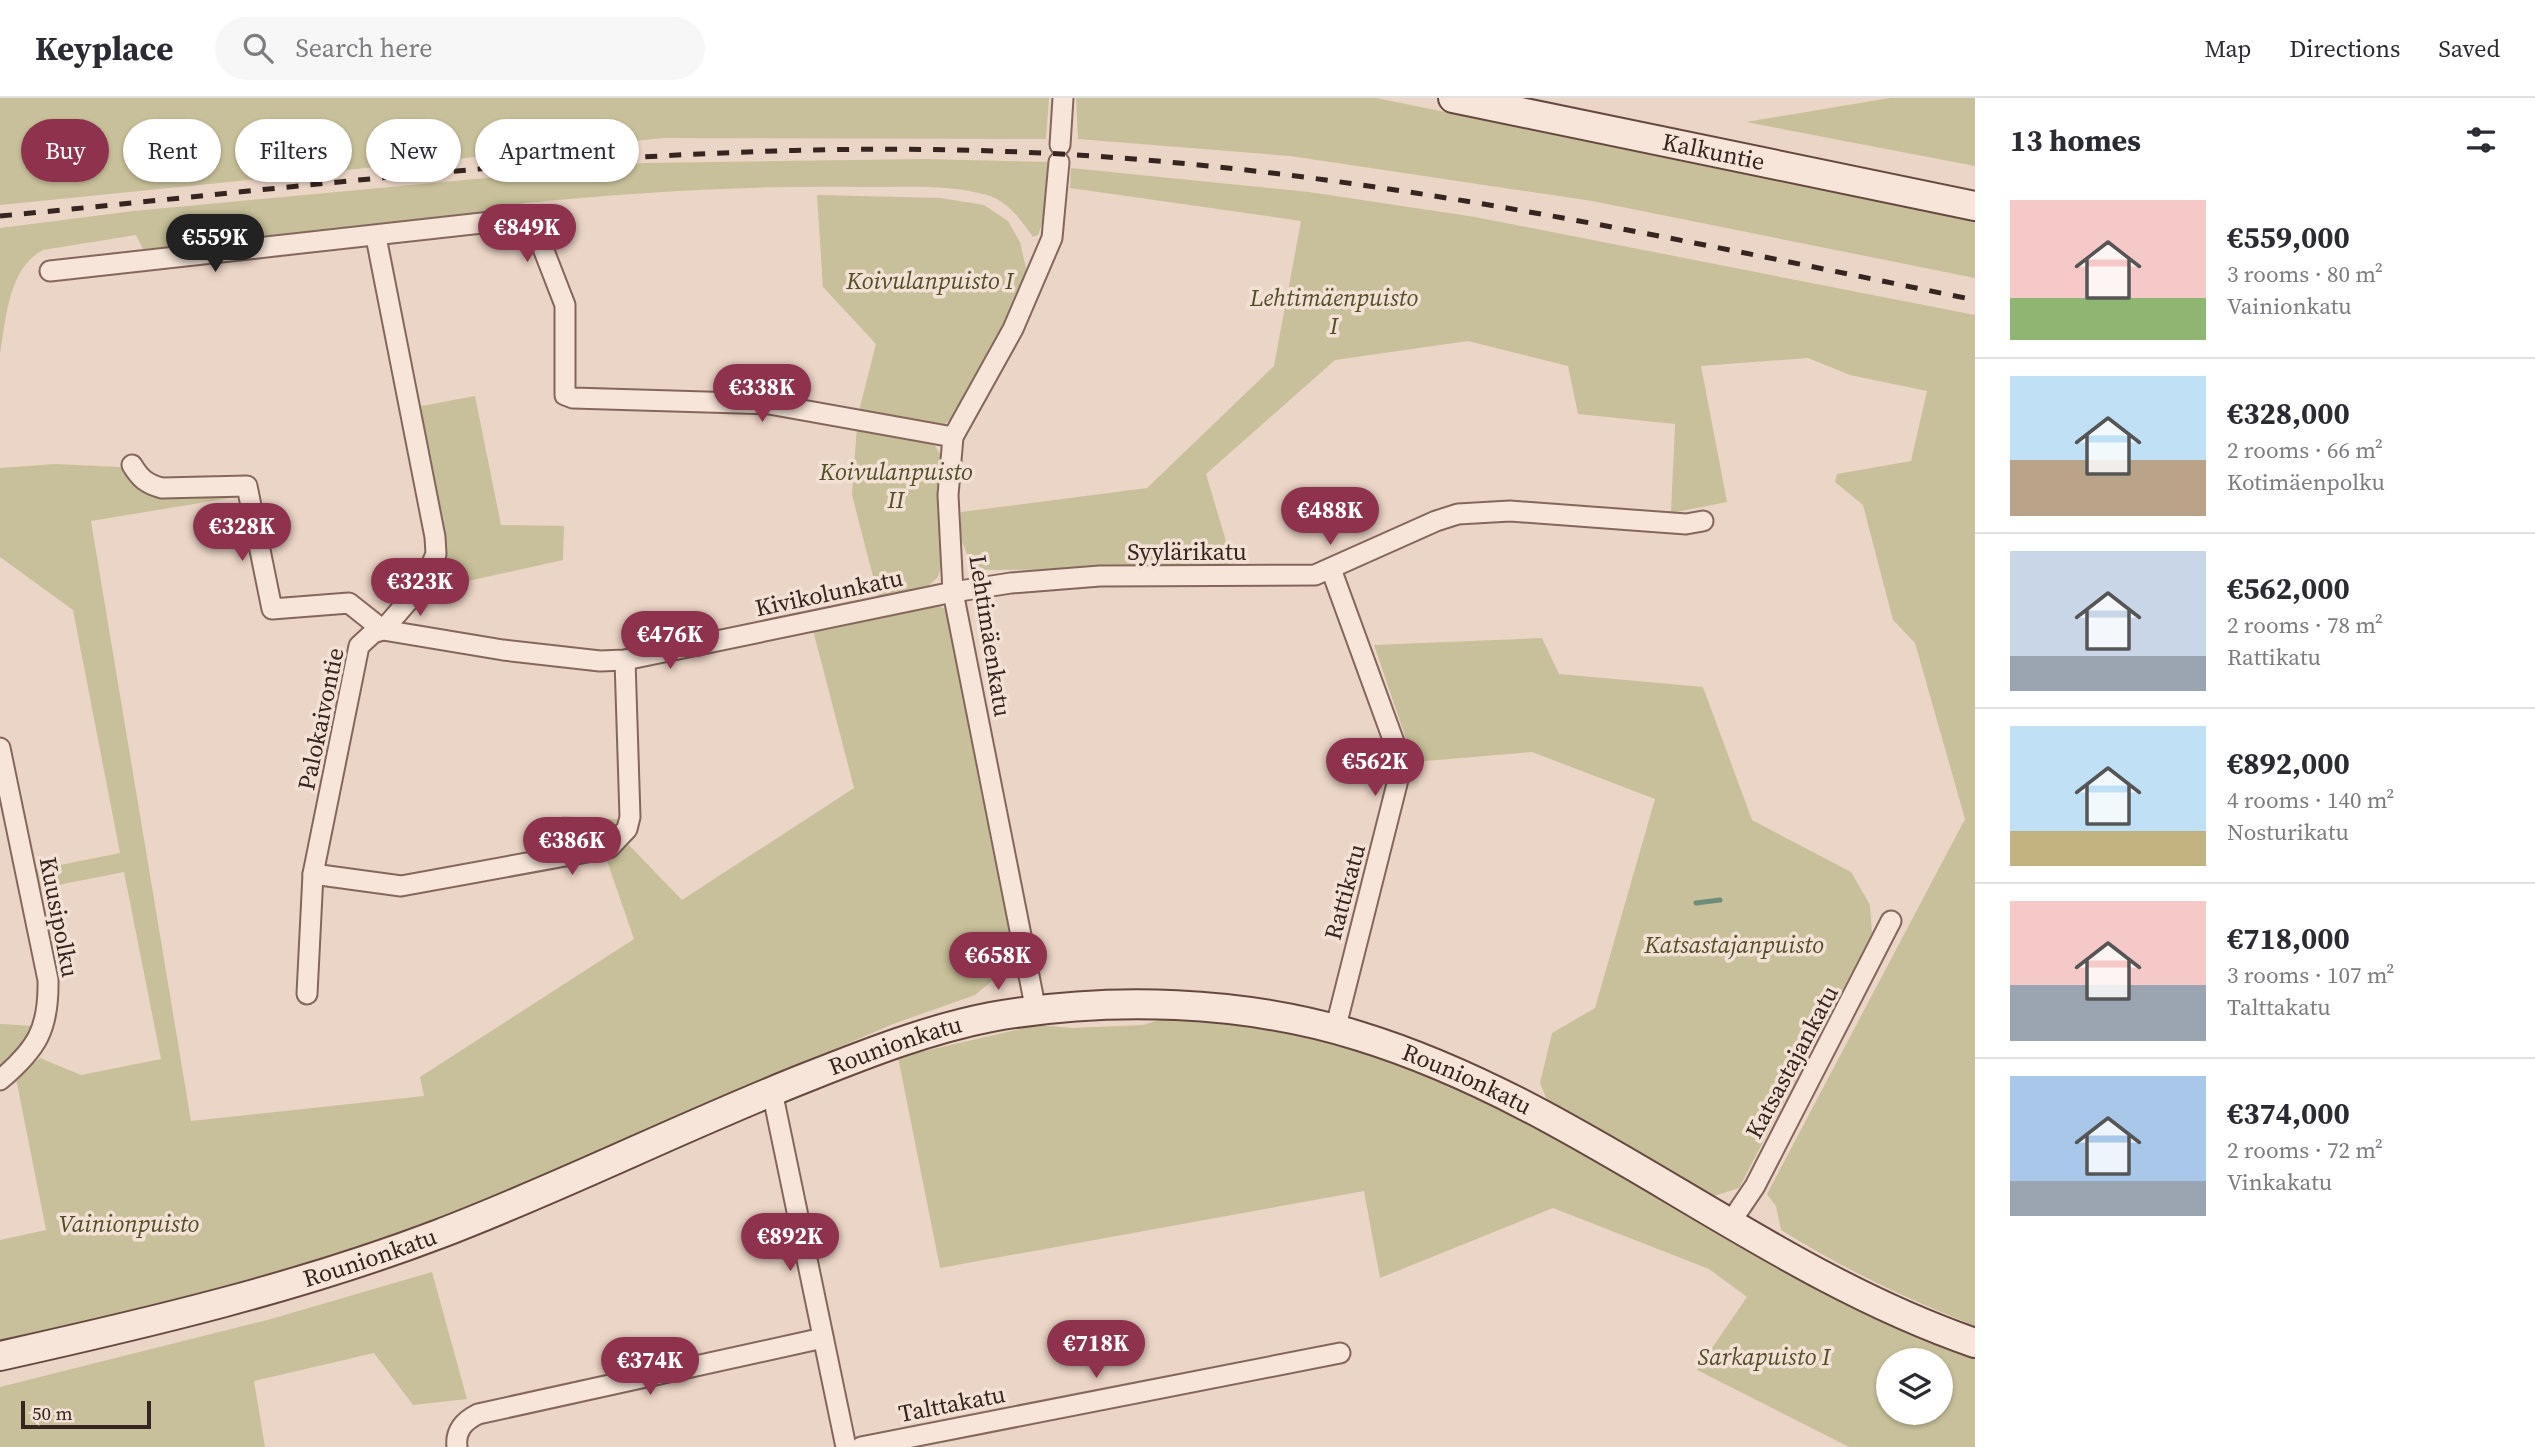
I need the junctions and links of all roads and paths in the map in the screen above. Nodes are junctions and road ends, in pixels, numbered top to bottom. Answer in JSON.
{"nodes":[{"id":1,"x":1063,"y":98,"type":"edge"},
{"id":2,"x":1466,"y":99,"type":"edge"},
{"id":3,"x":1975,"y":206,"type":"edge"},
{"id":4,"x":376,"y":237,"type":"junction"},
{"id":5,"x":50,"y":271,"type":"dead end"},
{"id":6,"x":953,"y":437,"type":"junction"},
{"id":7,"x":132,"y":465,"type":"dead end"},
{"id":8,"x":1703,"y":521,"type":"dead end"},
{"id":9,"x":1331,"y":569,"type":"junction"},
{"id":10,"x":953,"y":592,"type":"junction"},
{"id":11,"x":383,"y":630,"type":"junction"},
{"id":12,"x":625,"y":660,"type":"junction"},
{"id":13,"x":0,"y":748,"type":"edge"},
{"id":14,"x":5,"y":796,"type":"edge"},
{"id":15,"x":313,"y":874,"type":"junction"},
{"id":16,"x":1891,"y":921,"type":"dead end"},
{"id":17,"x":307,"y":994,"type":"dead end"},
{"id":18,"x":1036,"y":1011,"type":"junction"},
{"id":19,"x":1335,"y":1030,"type":"junction"},
{"id":20,"x":0,"y":1080,"type":"edge"},
{"id":21,"x":772,"y":1091,"type":"junction"},
{"id":22,"x":1730,"y":1223,"type":"junction"},
{"id":23,"x":823,"y":1338,"type":"junction"},
{"id":24,"x":1975,"y":1343,"type":"edge"},
{"id":25,"x":1340,"y":1353,"type":"dead end"},
{"id":26,"x":0,"y":1356,"type":"edge"},
{"id":27,"x":458,"y":1438,"type":"edge"},
{"id":28,"x":846,"y":1447,"type":"edge"},
{"id":29,"x":861,"y":1447,"type":"edge"}],
"edges":[{"from":1,"to":6,"type":"street","name":"Lehtimäenkatu"},
{"from":2,"to":3,"type":"main road","name":"Kalkuntie"},
{"from":4,"to":5,"type":"street"},
{"from":4,"to":6,"type":"street"},
{"from":4,"to":11,"type":"street","name":"Palokaivontie"},
{"from":6,"to":10,"type":"street","name":"Lehtimäenkatu"},
{"from":7,"to":11,"type":"street"},
{"from":8,"to":9,"type":"street","name":"Syylärikatu"},
{"from":9,"to":10,"type":"street","name":"Syylärikatu"},
{"from":9,"to":19,"type":"street","name":"Rattikatu"},
{"from":10,"to":12,"type":"street","name":"Kivikolunkatu"},
{"from":10,"to":18,"type":"street","name":"Lehtimäenkatu"},
{"from":11,"to":12,"type":"street","name":"Kivikolunkatu"},
{"from":11,"to":15,"type":"street","name":"Palokaivontie"},
{"from":12,"to":15,"type":"street"},
{"from":13,"to":14,"type":"street","name":"Kuusipolku"},
{"from":14,"to":20,"type":"street","name":"Kuusipolku"},
{"from":15,"to":17,"type":"street","name":"Palokaivontie"},
{"from":16,"to":22,"type":"street","name":"Katsastajankatu"},
{"from":18,"to":19,"type":"main road","name":"Rounionkatu"},
{"from":18,"to":21,"type":"main road","name":"Rounionkatu"},
{"from":19,"to":22,"type":"main road","name":"Rounionkatu"},
{"from":21,"to":23,"type":"street"},
{"from":21,"to":26,"type":"main road","name":"Rounionkatu"},
{"from":22,"to":24,"type":"main road","name":"Rounionkatu"},
{"from":23,"to":27,"type":"street"},
{"from":23,"to":28,"type":"street"},
{"from":25,"to":29,"type":"street","name":"Talttakatu"}]}
